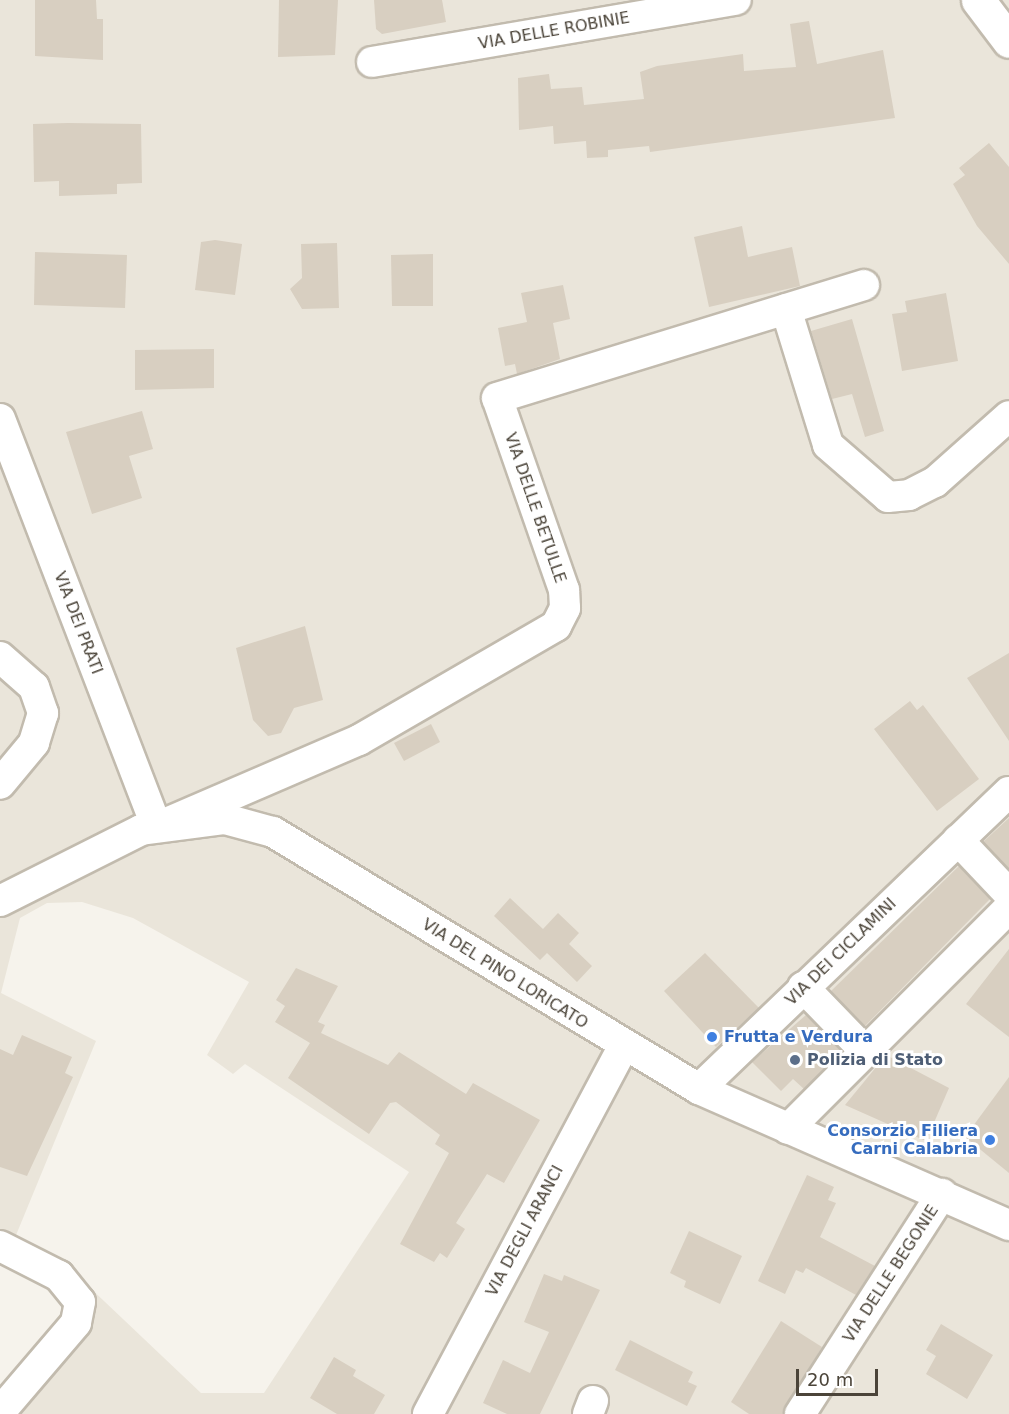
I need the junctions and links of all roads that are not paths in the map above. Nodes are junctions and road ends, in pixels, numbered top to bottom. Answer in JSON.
{"nodes":[{"id":1,"x":736,"y":0,"type":"edge"},
{"id":2,"x":978,"y":0,"type":"edge"},
{"id":3,"x":1009,"y":41,"type":"edge"},
{"id":4,"x":372,"y":62,"type":"dead end"},
{"id":5,"x":864,"y":285,"type":"dead end"},
{"id":6,"x":786,"y":309,"type":"junction"},
{"id":7,"x":1009,"y":416,"type":"edge"},
{"id":8,"x":0,"y":419,"type":"edge"},
{"id":9,"x":0,"y":657,"type":"edge"},
{"id":10,"x":0,"y":784,"type":"edge"},
{"id":11,"x":1009,"y":792,"type":"edge"},
{"id":12,"x":157,"y":827,"type":"junction"},
{"id":13,"x":958,"y":840,"type":"junction"},
{"id":14,"x":1009,"y":894,"type":"edge"},
{"id":15,"x":0,"y":901,"type":"edge"},
{"id":16,"x":1009,"y":908,"type":"edge"},
{"id":17,"x":803,"y":987,"type":"junction"},
{"id":18,"x":623,"y":1048,"type":"junction"},
{"id":19,"x":865,"y":1051,"type":"junction"},
{"id":20,"x":699,"y":1089,"type":"junction"},
{"id":21,"x":788,"y":1129,"type":"junction"},
{"id":22,"x":942,"y":1194,"type":"junction"},
{"id":23,"x":1007,"y":1220,"type":"edge"},
{"id":24,"x":0,"y":1246,"type":"edge"},
{"id":25,"x":0,"y":1412,"type":"edge"},
{"id":26,"x":428,"y":1414,"type":"edge"},
{"id":27,"x":800,"y":1414,"type":"edge"}],
"edges":[{"from":1,"to":4,"type":"street","name":"VIA DELLE ROBINIE"},
{"from":2,"to":3,"type":"street"},
{"from":5,"to":6,"type":"street","name":"VIA DELLE BETULLE"},
{"from":6,"to":7,"type":"street"},
{"from":6,"to":12,"type":"street","name":"VIA DELLE BETULLE"},
{"from":8,"to":12,"type":"street","name":"VIA DEI PRATI"},
{"from":9,"to":10,"type":"street"},
{"from":11,"to":13,"type":"street","name":"VIA DEI CICLAMINI"},
{"from":12,"to":15,"type":"street","name":"VIA DEL PINO LORICATO"},
{"from":12,"to":18,"type":"street","name":"VIA DEL PINO LORICATO"},
{"from":13,"to":14,"type":"street"},
{"from":13,"to":17,"type":"street","name":"VIA DEI CICLAMINI"},
{"from":16,"to":19,"type":"street"},
{"from":17,"to":19,"type":"street"},
{"from":17,"to":20,"type":"street","name":"VIA DEI CICLAMINI"},
{"from":18,"to":20,"type":"street","name":"VIA DEL PINO LORICATO"},
{"from":18,"to":26,"type":"street","name":"VIA DEGLI ARANCI"},
{"from":19,"to":21,"type":"street"},
{"from":20,"to":21,"type":"street","name":"VIA DEL PINO LORICATO"},
{"from":21,"to":22,"type":"street","name":"VIA DEL PINO LORICATO"},
{"from":22,"to":23,"type":"street","name":"VIA DEL PINO LORICATO"},
{"from":22,"to":27,"type":"street","name":"VIA DELLE BEGONIE"},
{"from":24,"to":25,"type":"street"}]}
